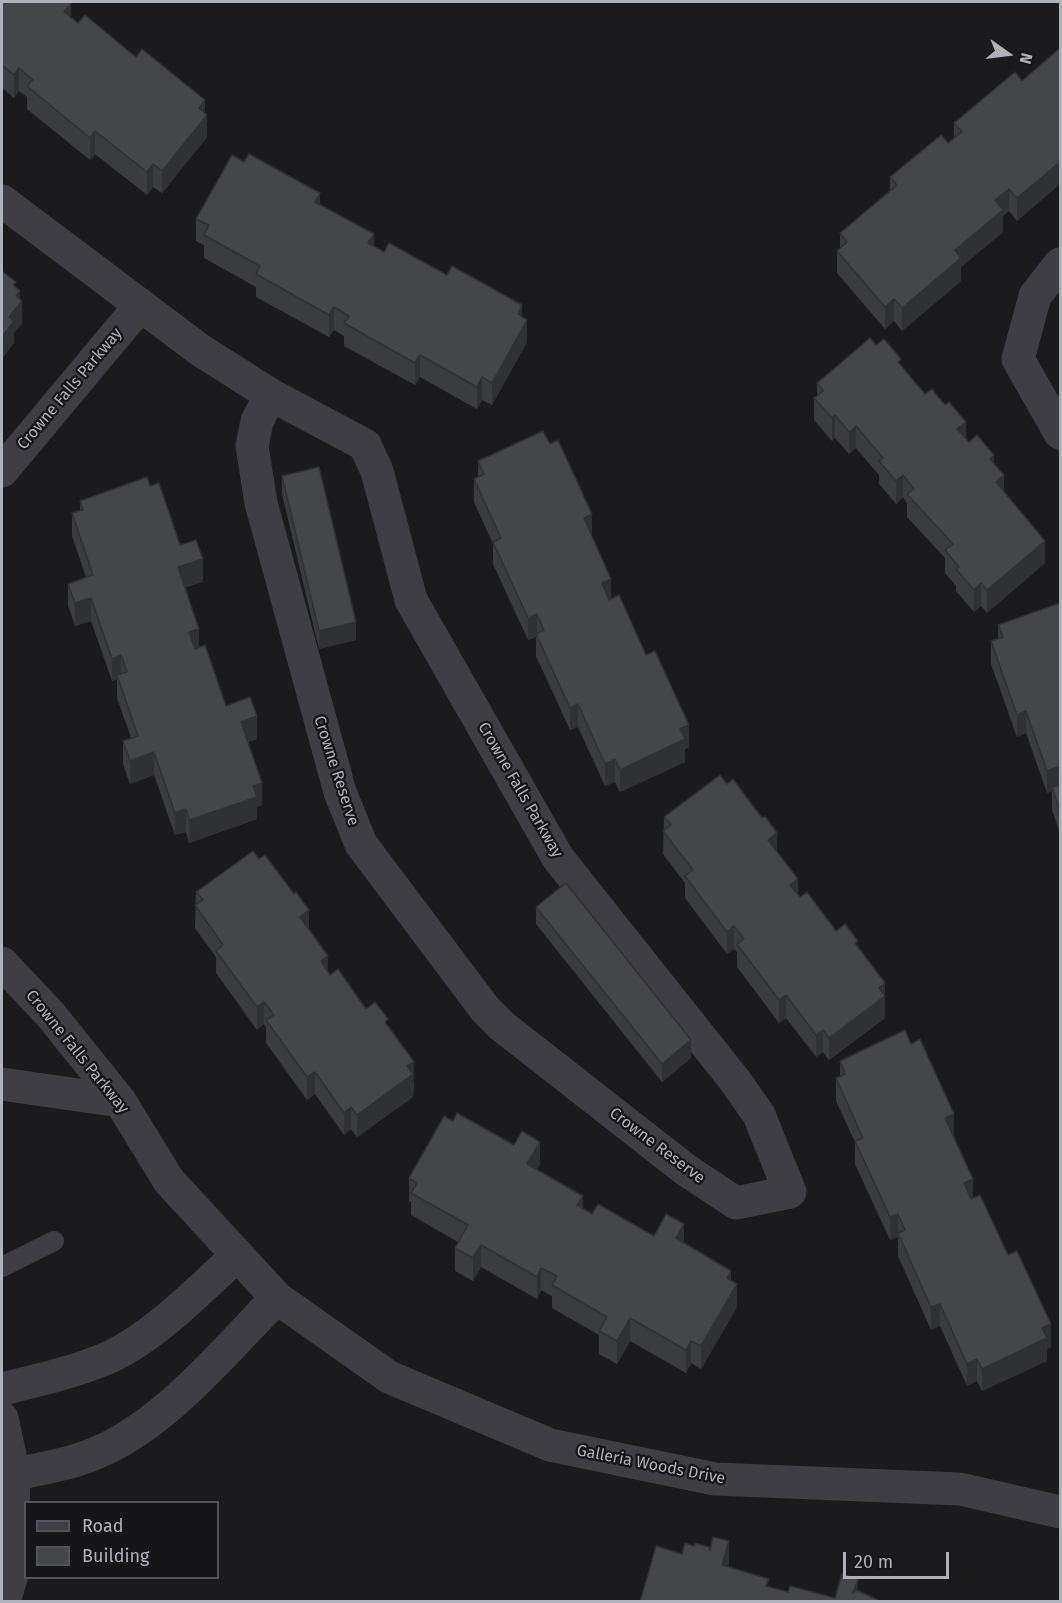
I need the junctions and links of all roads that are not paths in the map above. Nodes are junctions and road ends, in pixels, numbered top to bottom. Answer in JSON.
{"nodes":[{"id":1,"x":2,"y":201,"type":"edge"},
{"id":2,"x":1060,"y":264,"type":"edge"},
{"id":3,"x":139,"y":307,"type":"junction"},
{"id":4,"x":271,"y":395,"type":"junction"},
{"id":5,"x":1060,"y":433,"type":"edge"},
{"id":6,"x":2,"y":471,"type":"edge"},
{"id":7,"x":2,"y":963,"type":"edge"},
{"id":8,"x":2,"y":1084,"type":"edge"},
{"id":9,"x":120,"y":1101,"type":"junction"},
{"id":10,"x":790,"y":1192,"type":"joint"},
{"id":11,"x":54,"y":1241,"type":"dead end"},
{"id":12,"x":238,"y":1255,"type":"junction"},
{"id":13,"x":2,"y":1267,"type":"edge"},
{"id":14,"x":277,"y":1298,"type":"junction"},
{"id":15,"x":2,"y":1389,"type":"edge"},
{"id":16,"x":2,"y":1418,"type":"edge"},
{"id":17,"x":8,"y":1476,"type":"edge"},
{"id":18,"x":1060,"y":1512,"type":"edge"},
{"id":19,"x":4,"y":1602,"type":"edge"}],
"edges":[{"from":1,"to":3,"type":"street"},
{"from":2,"to":5,"type":"street"},
{"from":3,"to":4,"type":"street"},
{"from":3,"to":6,"type":"street","name":"Crowne Falls Parkway"},
{"from":4,"to":10,"type":"street","name":"Crowne Falls Parkway"},
{"from":4,"to":10,"type":"street","name":"Crowne Reserve"},
{"from":7,"to":9,"type":"street","name":"Crowne Falls Parkway"},
{"from":8,"to":9,"type":"street"},
{"from":9,"to":12,"type":"street","name":"Crowne Falls Parkway"},
{"from":11,"to":13,"type":"lane"},
{"from":12,"to":14,"type":"street","name":"Galleria Woods Drive"},
{"from":12,"to":15,"type":"street"},
{"from":14,"to":17,"type":"street"},
{"from":14,"to":18,"type":"street","name":"Galleria Woods Drive"},
{"from":16,"to":17,"type":"street"},
{"from":17,"to":19,"type":"street"}]}
